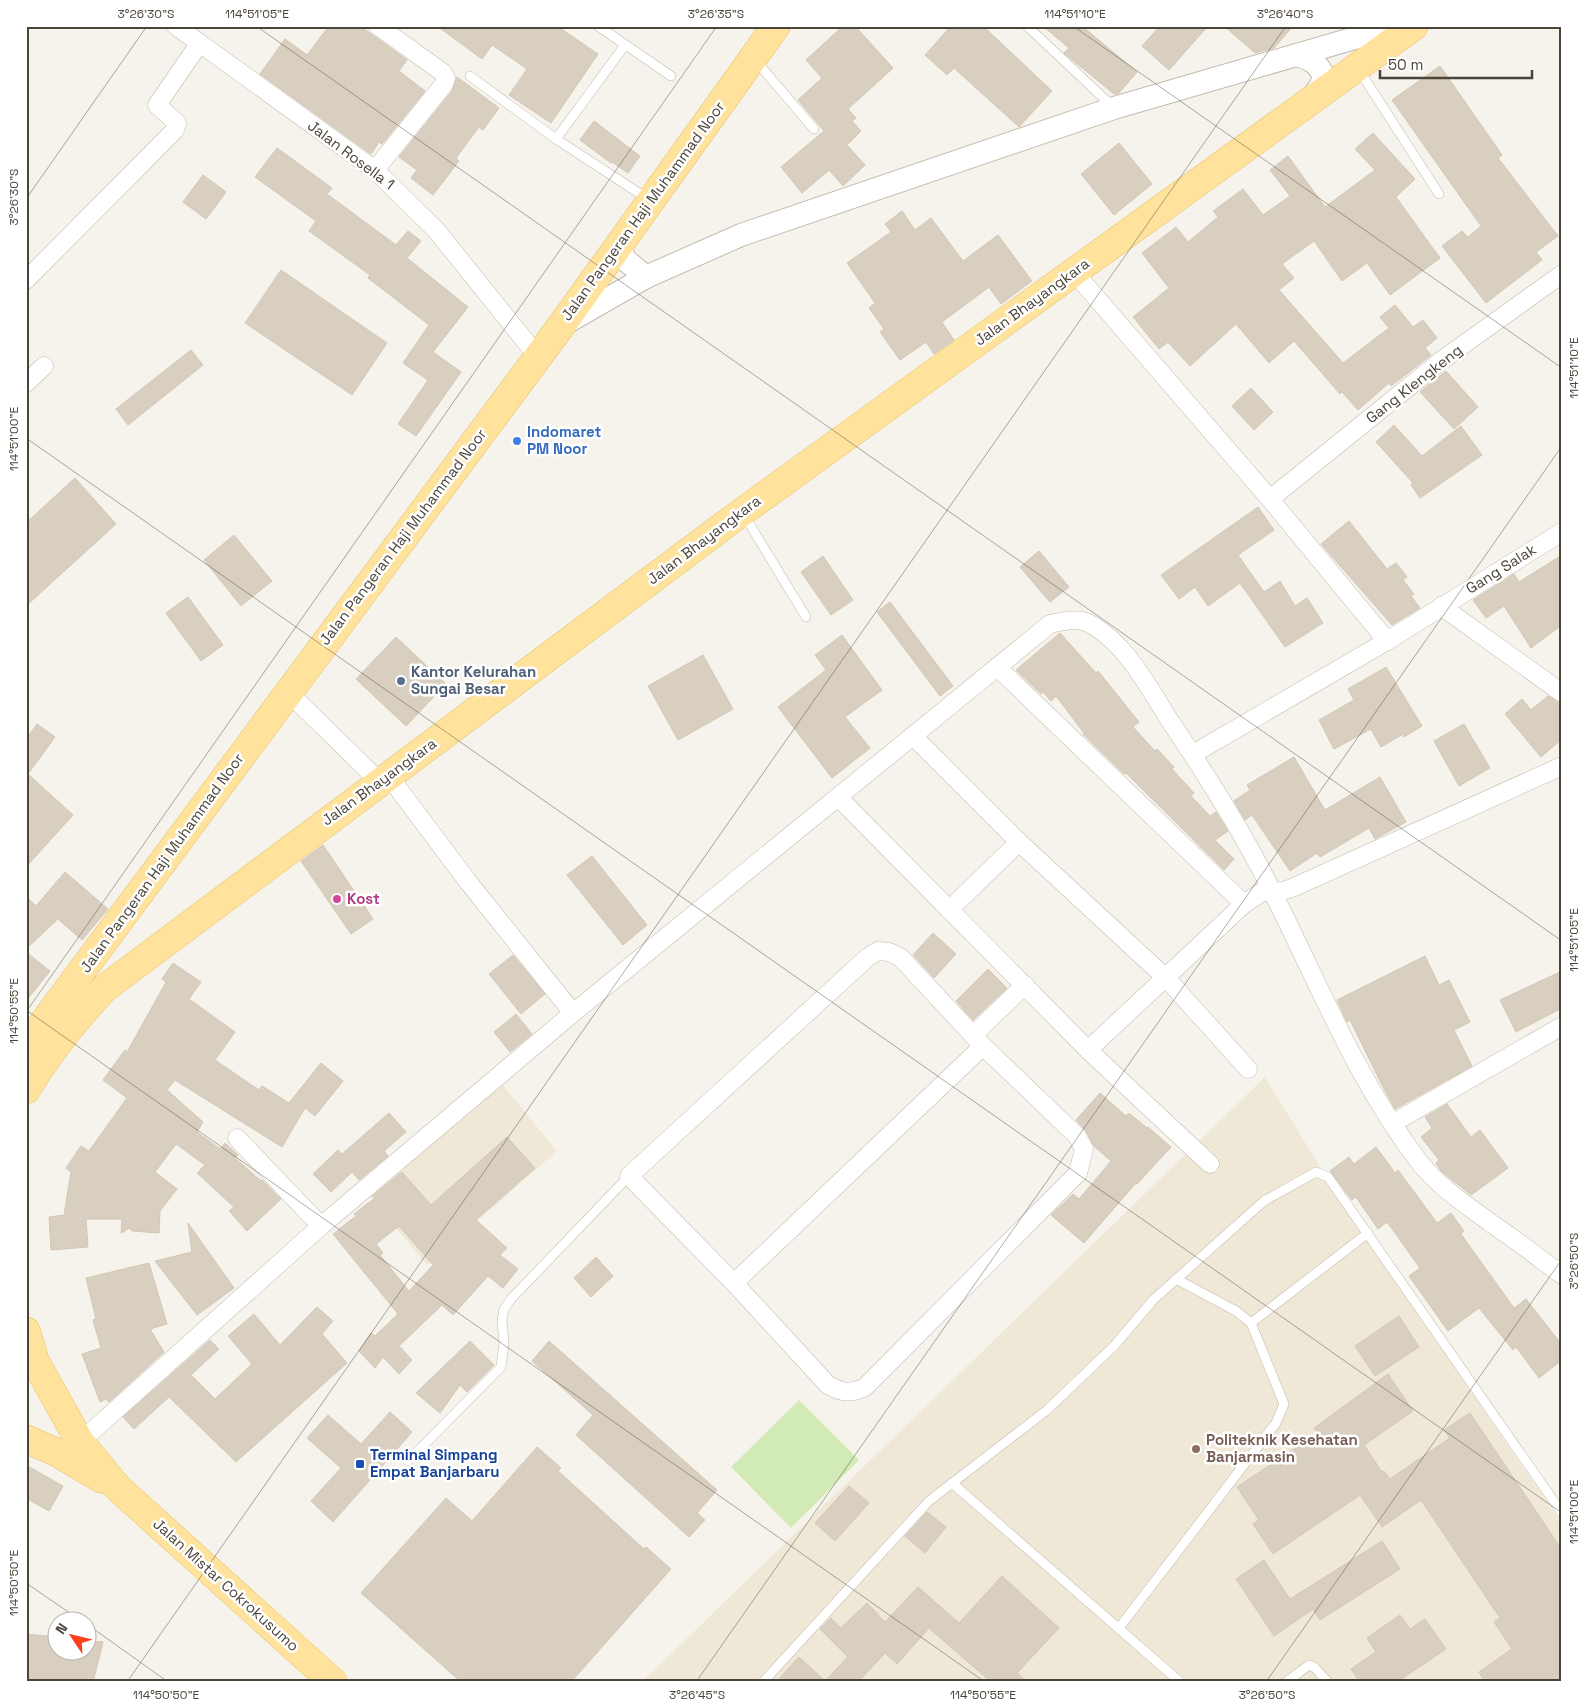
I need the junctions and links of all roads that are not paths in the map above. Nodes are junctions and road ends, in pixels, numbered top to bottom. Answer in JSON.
{"nodes":[{"id":1,"x":176,"y":26,"type":"edge"},
{"id":2,"x":378,"y":26,"type":"edge"},
{"id":3,"x":598,"y":26,"type":"edge"},
{"id":4,"x":776,"y":26,"type":"edge"},
{"id":5,"x":1027,"y":26,"type":"edge"},
{"id":6,"x":1396,"y":26,"type":"edge"},
{"id":7,"x":1414,"y":26,"type":"edge"},
{"id":8,"x":199,"y":44,"type":"junction"},
{"id":9,"x":625,"y":45,"type":"junction"},
{"id":10,"x":1296,"y":55,"type":"junction"},
{"id":11,"x":753,"y":57,"type":"junction"},
{"id":12,"x":1357,"y":67,"type":"junction"},
{"id":13,"x":470,"y":76,"type":"dead end"},
{"id":14,"x":671,"y":76,"type":"dead end"},
{"id":15,"x":1306,"y":104,"type":"junction"},
{"id":16,"x":1114,"y":108,"type":"junction"},
{"id":17,"x":814,"y":129,"type":"dead end"},
{"id":18,"x":556,"y":139,"type":"junction"},
{"id":19,"x":375,"y":170,"type":"junction"},
{"id":20,"x":1439,"y":194,"type":"dead end"},
{"id":21,"x":651,"y":200,"type":"junction"},
{"id":22,"x":621,"y":240,"type":"junction"},
{"id":23,"x":1074,"y":272,"type":"junction"},
{"id":24,"x":1562,"y":274,"type":"edge"},
{"id":25,"x":646,"y":277,"type":"junction"},
{"id":26,"x":26,"y":280,"type":"edge"},
{"id":27,"x":561,"y":326,"type":"junction"},
{"id":28,"x":538,"y":356,"type":"junction"},
{"id":29,"x":44,"y":366,"type":"dead end"},
{"id":30,"x":26,"y":383,"type":"edge"},
{"id":31,"x":1270,"y":499,"type":"junction"},
{"id":32,"x":742,"y":512,"type":"junction"},
{"id":33,"x":1562,"y":532,"type":"edge"},
{"id":34,"x":1441,"y":606,"type":"junction"},
{"id":35,"x":806,"y":617,"type":"dead end"},
{"id":36,"x":1387,"y":641,"type":"junction"},
{"id":37,"x":997,"y":667,"type":"junction"},
{"id":38,"x":288,"y":692,"type":"junction"},
{"id":39,"x":1562,"y":693,"type":"edge"},
{"id":40,"x":913,"y":736,"type":"junction"},
{"id":41,"x":1193,"y":754,"type":"junction"},
{"id":42,"x":1562,"y":766,"type":"edge"},
{"id":43,"x":384,"y":778,"type":"junction"},
{"id":44,"x":838,"y":796,"type":"junction"},
{"id":45,"x":1019,"y":842,"type":"junction"},
{"id":46,"x":1272,"y":892,"type":"junction"},
{"id":47,"x":1244,"y":904,"type":"junction"},
{"id":48,"x":949,"y":910,"type":"junction"},
{"id":49,"x":106,"y":940,"type":"junction"},
{"id":50,"x":135,"y":965,"type":"junction"},
{"id":51,"x":1167,"y":979,"type":"junction"},
{"id":52,"x":1025,"y":985,"type":"junction"},
{"id":53,"x":573,"y":1013,"type":"junction"},
{"id":54,"x":1562,"y":1026,"type":"edge"},
{"id":55,"x":978,"y":1041,"type":"junction"},
{"id":56,"x":26,"y":1046,"type":"edge"},
{"id":57,"x":1088,"y":1050,"type":"junction"},
{"id":58,"x":1248,"y":1069,"type":"dead end"},
{"id":59,"x":26,"y":1090,"type":"edge"},
{"id":60,"x":1393,"y":1123,"type":"junction"},
{"id":61,"x":237,"y":1138,"type":"dead end"},
{"id":62,"x":1210,"y":1164,"type":"dead end"},
{"id":63,"x":629,"y":1176,"type":"junction"},
{"id":64,"x":321,"y":1226,"type":"junction"},
{"id":65,"x":1368,"y":1233,"type":"junction"},
{"id":66,"x":1562,"y":1275,"type":"edge"},
{"id":67,"x":1176,"y":1279,"type":"junction"},
{"id":68,"x":734,"y":1283,"type":"junction"},
{"id":69,"x":1251,"y":1323,"type":"junction"},
{"id":70,"x":26,"y":1331,"type":"edge"},
{"id":71,"x":26,"y":1439,"type":"edge"},
{"id":72,"x":80,"y":1442,"type":"junction"},
{"id":73,"x":408,"y":1461,"type":"dead end"},
{"id":74,"x":952,"y":1483,"type":"junction"},
{"id":75,"x":118,"y":1488,"type":"junction"},
{"id":76,"x":1562,"y":1513,"type":"edge"},
{"id":77,"x":1119,"y":1628,"type":"junction"},
{"id":78,"x":333,"y":1682,"type":"edge"},
{"id":79,"x":763,"y":1682,"type":"edge"},
{"id":80,"x":1180,"y":1682,"type":"edge"},
{"id":81,"x":1286,"y":1682,"type":"edge"},
{"id":82,"x":1328,"y":1682,"type":"edge"}],
"edges":[{"from":1,"to":8,"type":"street","name":"Jalan Rosella 1"},
{"from":2,"to":19,"type":"street"},
{"from":3,"to":9,"type":"lane"},
{"from":4,"to":11,"type":"main road","name":"Jalan Pangeran Haji Muhammad Noor"},
{"from":5,"to":16,"type":"lane"},
{"from":6,"to":10,"type":"street"},
{"from":7,"to":12,"type":"main road","name":"Jalan Bhayangkara"},
{"from":8,"to":19,"type":"street","name":"Jalan Rosella 1"},
{"from":8,"to":26,"type":"street"},
{"from":9,"to":14,"type":"lane"},
{"from":9,"to":18,"type":"lane"},
{"from":10,"to":15,"type":"street"},
{"from":10,"to":16,"type":"street"},
{"from":11,"to":17,"type":"lane"},
{"from":11,"to":21,"type":"main road","name":"Jalan Pangeran Haji Muhammad Noor"},
{"from":12,"to":15,"type":"main road","name":"Jalan Bhayangkara"},
{"from":12,"to":20,"type":"lane"},
{"from":13,"to":18,"type":"lane"},
{"from":15,"to":23,"type":"main road","name":"Jalan Bhayangkara"},
{"from":16,"to":25,"type":"street"},
{"from":18,"to":21,"type":"lane"},
{"from":19,"to":28,"type":"street","name":"Jalan Rosella 1"},
{"from":21,"to":22,"type":"main road","name":"Jalan Pangeran Haji Muhammad Noor"},
{"from":22,"to":25,"type":"street"},
{"from":22,"to":27,"type":"main road","name":"Jalan Pangeran Haji Muhammad Noor"},
{"from":23,"to":31,"type":"street"},
{"from":23,"to":32,"type":"main road","name":"Jalan Bhayangkara"},
{"from":24,"to":31,"type":"street","name":"Gang Klengkeng"},
{"from":25,"to":27,"type":"street"},
{"from":27,"to":28,"type":"main road","name":"Jalan Pangeran Haji Muhammad Noor"},
{"from":28,"to":38,"type":"main road","name":"Jalan Pangeran Haji Muhammad Noor"},
{"from":29,"to":30,"type":"street"},
{"from":31,"to":36,"type":"street"},
{"from":32,"to":35,"type":"lane"},
{"from":32,"to":43,"type":"main road","name":"Jalan Bhayangkara"},
{"from":33,"to":34,"type":"street","name":"Gang Salak"},
{"from":34,"to":36,"type":"street","name":"Gang Salak"},
{"from":34,"to":39,"type":"street"},
{"from":36,"to":41,"type":"street","name":"Gang Salak"},
{"from":37,"to":40,"type":"street"},
{"from":37,"to":41,"type":"street"},
{"from":37,"to":47,"type":"street"},
{"from":38,"to":43,"type":"street"},
{"from":38,"to":49,"type":"main road","name":"Jalan Pangeran Haji Muhammad Noor"},
{"from":40,"to":44,"type":"street"},
{"from":40,"to":45,"type":"street"},
{"from":41,"to":46,"type":"street"},
{"from":42,"to":46,"type":"street"},
{"from":43,"to":50,"type":"main road","name":"Jalan Bhayangkara"},
{"from":43,"to":53,"type":"street"},
{"from":44,"to":48,"type":"street"},
{"from":44,"to":53,"type":"street"},
{"from":45,"to":48,"type":"street"},
{"from":45,"to":51,"type":"street"},
{"from":46,"to":47,"type":"street"},
{"from":46,"to":60,"type":"street"},
{"from":47,"to":51,"type":"street"},
{"from":48,"to":52,"type":"street"},
{"from":49,"to":50,"type":"main road"},
{"from":49,"to":56,"type":"main road","name":"Jalan Pangeran Haji Muhammad Noor"},
{"from":50,"to":59,"type":"main road","name":"Jalan Bhayangkara"},
{"from":51,"to":57,"type":"street"},
{"from":51,"to":58,"type":"street"},
{"from":52,"to":55,"type":"street"},
{"from":52,"to":57,"type":"street"},
{"from":53,"to":64,"type":"street"},
{"from":54,"to":60,"type":"street"},
{"from":55,"to":63,"type":"street"},
{"from":55,"to":68,"type":"street"},
{"from":55,"to":68,"type":"street"},
{"from":57,"to":62,"type":"street"},
{"from":60,"to":66,"type":"street"},
{"from":61,"to":64,"type":"street"},
{"from":63,"to":68,"type":"street"},
{"from":63,"to":73,"type":"lane"},
{"from":64,"to":72,"type":"street"},
{"from":65,"to":67,"type":"lane"},
{"from":65,"to":69,"type":"lane"},
{"from":65,"to":76,"type":"lane"},
{"from":67,"to":69,"type":"lane"},
{"from":67,"to":74,"type":"lane"},
{"from":69,"to":77,"type":"lane"},
{"from":70,"to":72,"type":"main road","name":"Jalan Mistar Cokrokusumo"},
{"from":71,"to":75,"type":"main road","name":"Jalan Mistar Cokrokusumo"},
{"from":72,"to":75,"type":"main road","name":"Jalan Mistar Cokrokusumo"},
{"from":74,"to":77,"type":"lane"},
{"from":74,"to":79,"type":"lane"},
{"from":75,"to":78,"type":"main road","name":"Jalan Mistar Cokrokusumo"},
{"from":77,"to":80,"type":"lane"},
{"from":81,"to":82,"type":"lane"}]}
